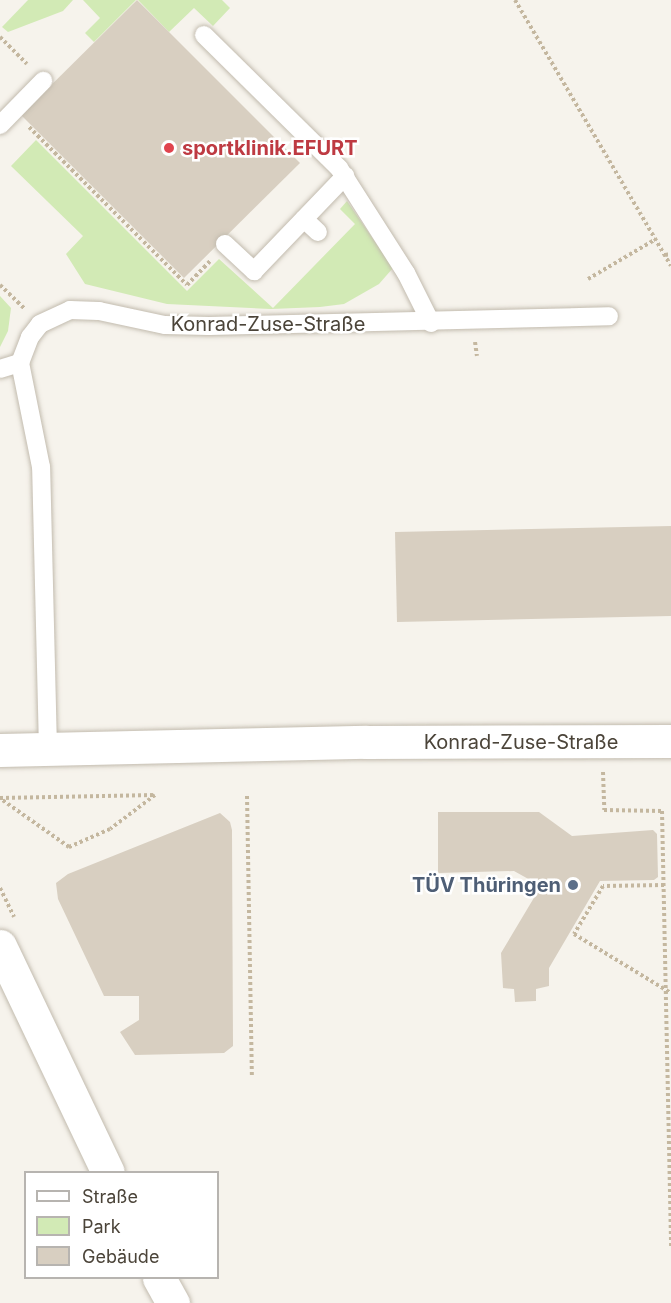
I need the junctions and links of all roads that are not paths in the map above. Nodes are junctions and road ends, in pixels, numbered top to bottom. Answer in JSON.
{"nodes":[{"id":1,"x":204,"y":34,"type":"dead end"},
{"id":2,"x":44,"y":81,"type":"dead end"},
{"id":3,"x":0,"y":125,"type":"edge"},
{"id":4,"x":345,"y":176,"type":"junction"},
{"id":5,"x":304,"y":219,"type":"junction"},
{"id":6,"x":318,"y":232,"type":"dead end"},
{"id":7,"x":225,"y":244,"type":"road end"},
{"id":8,"x":609,"y":316,"type":"dead end"},
{"id":9,"x":431,"y":323,"type":"junction"},
{"id":10,"x":20,"y":363,"type":"junction"},
{"id":11,"x":0,"y":369,"type":"edge"},
{"id":12,"x":671,"y":741,"type":"edge"},
{"id":13,"x":59,"y":749,"type":"junction"},
{"id":14,"x":0,"y":750,"type":"edge"},
{"id":15,"x":0,"y":945,"type":"edge"},
{"id":16,"x":107,"y":1171,"type":"edge"},
{"id":17,"x":160,"y":1279,"type":"edge"},
{"id":18,"x":173,"y":1303,"type":"edge"}],
"edges":[{"from":1,"to":4,"type":"lane"},
{"from":2,"to":3,"type":"lane"},
{"from":4,"to":5,"type":"lane"},
{"from":4,"to":9,"type":"lane"},
{"from":5,"to":6,"type":"lane"},
{"from":5,"to":7,"type":"lane"},
{"from":8,"to":9,"type":"lane","name":"Konrad-Zuse-Straße"},
{"from":9,"to":10,"type":"lane","name":"Konrad-Zuse-Straße"},
{"from":10,"to":11,"type":"lane"},
{"from":10,"to":13,"type":"lane"},
{"from":12,"to":13,"type":"street","name":"Konrad-Zuse-Straße"},
{"from":13,"to":14,"type":"street","name":"Konrad-Zuse-Straße"},
{"from":15,"to":16,"type":"street"},
{"from":17,"to":18,"type":"street"}]}
